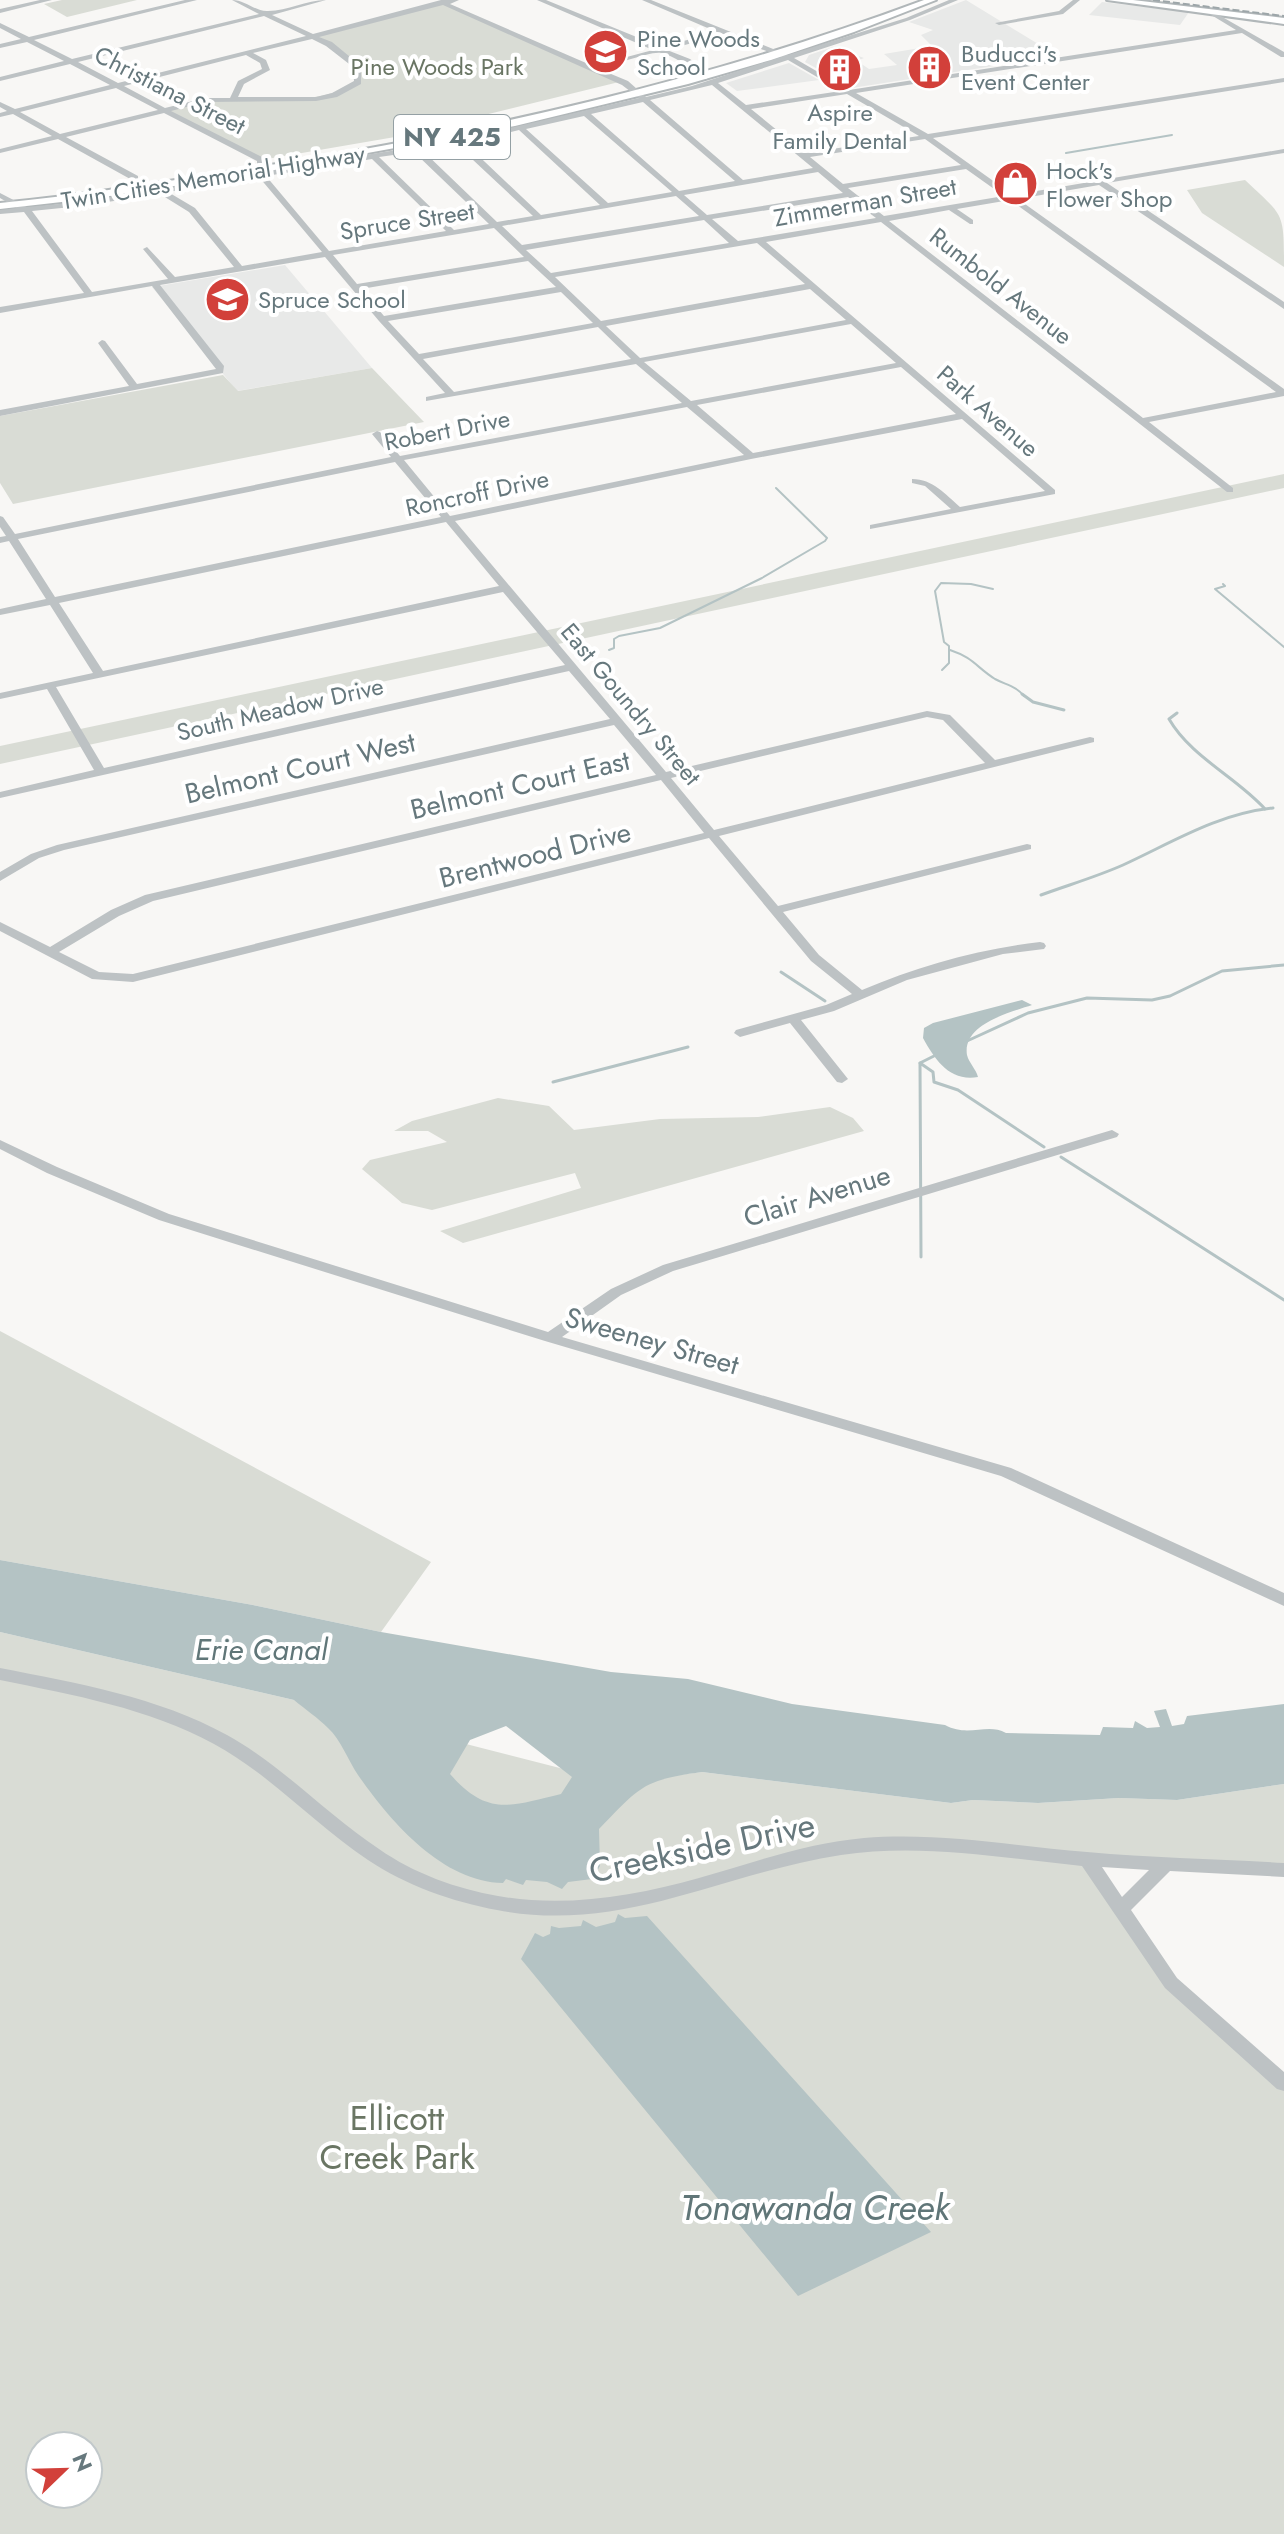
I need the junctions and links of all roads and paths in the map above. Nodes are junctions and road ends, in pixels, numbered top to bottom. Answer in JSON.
{"nodes":[{"id":1,"x":49,"y":0,"type":"edge"},
{"id":2,"x":194,"y":0,"type":"edge"},
{"id":3,"x":235,"y":0,"type":"edge"},
{"id":4,"x":323,"y":0,"type":"edge"},
{"id":5,"x":456,"y":0,"type":"edge"},
{"id":6,"x":540,"y":0,"type":"edge"},
{"id":7,"x":645,"y":0,"type":"edge"},
{"id":8,"x":918,"y":0,"type":"edge"},
{"id":9,"x":932,"y":0,"type":"edge"},
{"id":10,"x":955,"y":0,"type":"edge"},
{"id":11,"x":1077,"y":0,"type":"edge"},
{"id":12,"x":1111,"y":0,"type":"edge"},
{"id":13,"x":440,"y":2,"type":"edge"},
{"id":14,"x":0,"y":11,"type":"edge"},
{"id":15,"x":1210,"y":12,"type":"junction"},
{"id":16,"x":266,"y":14,"type":"junction"},
{"id":17,"x":888,"y":17,"type":"junction"},
{"id":18,"x":1284,"y":21,"type":"edge"},
{"id":19,"x":999,"y":23,"type":"dead end"},
{"id":20,"x":0,"y":25,"type":"edge"},
{"id":21,"x":879,"y":28,"type":"junction"},
{"id":22,"x":1243,"y":31,"type":"junction"},
{"id":23,"x":724,"y":32,"type":"junction"},
{"id":24,"x":313,"y":37,"type":"junction"},
{"id":25,"x":29,"y":39,"type":"junction"},
{"id":26,"x":834,"y":43,"type":"junction"},
{"id":27,"x":0,"y":46,"type":"edge"},
{"id":28,"x":660,"y":50,"type":"junction"},
{"id":29,"x":798,"y":50,"type":"junction"},
{"id":30,"x":247,"y":53,"type":"junction"},
{"id":31,"x":782,"y":55,"type":"junction"},
{"id":32,"x":1284,"y":55,"type":"edge"},
{"id":33,"x":73,"y":62,"type":"junction"},
{"id":34,"x":595,"y":68,"type":"junction"},
{"id":35,"x":698,"y":69,"type":"dead end"},
{"id":36,"x":0,"y":79,"type":"edge"},
{"id":37,"x":1284,"y":80,"type":"edge"},
{"id":38,"x":713,"y":82,"type":"junction"},
{"id":39,"x":119,"y":85,"type":"junction"},
{"id":40,"x":666,"y":88,"type":"junction"},
{"id":41,"x":849,"y":92,"type":"junction"},
{"id":42,"x":640,"y":94,"type":"junction"},
{"id":43,"x":234,"y":98,"type":"junction"},
{"id":44,"x":0,"y":104,"type":"edge"},
{"id":45,"x":744,"y":108,"type":"junction"},
{"id":46,"x":166,"y":109,"type":"junction"},
{"id":47,"x":13,"y":111,"type":"junction"},
{"id":48,"x":585,"y":113,"type":"junction"},
{"id":49,"x":0,"y":115,"type":"edge"},
{"id":50,"x":521,"y":128,"type":"junction"},
{"id":51,"x":475,"y":132,"type":"junction"},
{"id":52,"x":57,"y":136,"type":"junction"},
{"id":53,"x":927,"y":137,"type":"junction"},
{"id":54,"x":459,"y":142,"type":"junction"},
{"id":55,"x":0,"y":151,"type":"edge"},
{"id":56,"x":418,"y":151,"type":"junction"},
{"id":57,"x":1284,"y":151,"type":"edge"},
{"id":58,"x":804,"y":156,"type":"junction"},
{"id":59,"x":375,"y":158,"type":"junction"},
{"id":60,"x":304,"y":163,"type":"junction"},
{"id":61,"x":345,"y":163,"type":"junction"},
{"id":62,"x":969,"y":166,"type":"junction"},
{"id":63,"x":821,"y":169,"type":"junction"},
{"id":64,"x":261,"y":170,"type":"junction"},
{"id":65,"x":135,"y":178,"type":"dead end"},
{"id":66,"x":741,"y":182,"type":"junction"},
{"id":67,"x":1100,"y":182,"type":"junction"},
{"id":68,"x":842,"y":187,"type":"junction"},
{"id":69,"x":161,"y":191,"type":"junction"},
{"id":70,"x":676,"y":193,"type":"junction"},
{"id":71,"x":850,"y":194,"type":"junction"},
{"id":72,"x":1011,"y":197,"type":"junction"},
{"id":73,"x":77,"y":198,"type":"junction"},
{"id":74,"x":8,"y":204,"type":"edge"},
{"id":75,"x":605,"y":205,"type":"junction"},
{"id":76,"x":45,"y":208,"type":"junction"},
{"id":77,"x":951,"y":208,"type":"junction"},
{"id":78,"x":538,"y":216,"type":"junction"},
{"id":79,"x":705,"y":218,"type":"junction"},
{"id":80,"x":883,"y":219,"type":"junction"},
{"id":81,"x":970,"y":222,"type":"dead end"},
{"id":82,"x":499,"y":226,"type":"junction"},
{"id":83,"x":453,"y":233,"type":"junction"},
{"id":84,"x":760,"y":241,"type":"junction"},
{"id":85,"x":737,"y":245,"type":"junction"},
{"id":86,"x":521,"y":248,"type":"junction"},
{"id":87,"x":147,"y":249,"type":"dead end"},
{"id":88,"x":327,"y":254,"type":"junction"},
{"id":89,"x":530,"y":258,"type":"junction"},
{"id":90,"x":240,"y":269,"type":"junction"},
{"id":91,"x":548,"y":276,"type":"junction"},
{"id":92,"x":174,"y":281,"type":"junction"},
{"id":93,"x":155,"y":284,"type":"junction"},
{"id":94,"x":811,"y":286,"type":"junction"},
{"id":95,"x":356,"y":287,"type":"junction"},
{"id":96,"x":562,"y":289,"type":"junction"},
{"id":97,"x":90,"y":295,"type":"junction"},
{"id":98,"x":1284,"y":306,"type":"edge"},
{"id":99,"x":0,"y":310,"type":"edge"},
{"id":100,"x":382,"y":319,"type":"junction"},
{"id":101,"x":853,"y":321,"type":"junction"},
{"id":102,"x":597,"y":324,"type":"junction"},
{"id":103,"x":102,"y":343,"type":"dead end"},
{"id":104,"x":417,"y":357,"type":"junction"},
{"id":105,"x":637,"y":360,"type":"junction"},
{"id":106,"x":903,"y":364,"type":"junction"},
{"id":107,"x":135,"y":387,"type":"junction"},
{"id":108,"x":1284,"y":393,"type":"edge"},
{"id":109,"x":452,"y":395,"type":"junction"},
{"id":110,"x":429,"y":399,"type":"dead end"},
{"id":111,"x":689,"y":404,"type":"junction"},
{"id":112,"x":0,"y":413,"type":"edge"},
{"id":113,"x":963,"y":416,"type":"junction"},
{"id":114,"x":1141,"y":421,"type":"junction"},
{"id":115,"x":377,"y":434,"type":"dead end"},
{"id":116,"x":751,"y":456,"type":"junction"},
{"id":117,"x":397,"y":459,"type":"junction"},
{"id":118,"x":915,"y":481,"type":"dead end"},
{"id":119,"x":1230,"y":490,"type":"dead end"},
{"id":120,"x":958,"y":510,"type":"junction"},
{"id":121,"x":0,"y":519,"type":"edge"},
{"id":122,"x":447,"y":519,"type":"junction"},
{"id":123,"x":873,"y":527,"type":"dead end"},
{"id":124,"x":6,"y":539,"type":"edge"},
{"id":125,"x":506,"y":588,"type":"junction"},
{"id":126,"x":52,"y":601,"type":"junction"},
{"id":127,"x":0,"y":612,"type":"edge"},
{"id":128,"x":571,"y":667,"type":"junction"},
{"id":129,"x":100,"y":675,"type":"junction"},
{"id":130,"x":50,"y":686,"type":"junction"},
{"id":131,"x":0,"y":696,"type":"edge"},
{"id":132,"x":616,"y":721,"type":"junction"},
{"id":133,"x":1090,"y":740,"type":"dead end"},
{"id":134,"x":993,"y":764,"type":"junction"},
{"id":135,"x":101,"y":772,"type":"junction"},
{"id":136,"x":661,"y":776,"type":"junction"},
{"id":137,"x":0,"y":795,"type":"edge"},
{"id":138,"x":714,"y":836,"type":"junction"},
{"id":139,"x":1027,"y":847,"type":"dead end"},
{"id":140,"x":0,"y":877,"type":"edge"},
{"id":141,"x":775,"y":910,"type":"junction"},
{"id":142,"x":0,"y":926,"type":"edge"},
{"id":143,"x":1040,"y":946,"type":"dead end"},
{"id":144,"x":51,"y":952,"type":"junction"},
{"id":145,"x":860,"y":995,"type":"junction"},
{"id":146,"x":793,"y":1019,"type":"junction"},
{"id":147,"x":740,"y":1033,"type":"dead end"},
{"id":148,"x":842,"y":1079,"type":"dead end"},
{"id":149,"x":1112,"y":1134,"type":"dead end"},
{"id":150,"x":0,"y":1144,"type":"edge"},
{"id":151,"x":550,"y":1338,"type":"junction"},
{"id":152,"x":1284,"y":1600,"type":"edge"},
{"id":153,"x":0,"y":1674,"type":"edge"},
{"id":154,"x":1087,"y":1859,"type":"junction"},
{"id":155,"x":1165,"y":1865,"type":"junction"},
{"id":156,"x":1284,"y":1870,"type":"edge"},
{"id":157,"x":1120,"y":1910,"type":"junction"},
{"id":158,"x":1284,"y":2083,"type":"edge"}],
"edges":[{"from":1,"to":14,"type":"street"},
{"from":2,"to":25,"type":"street"},
{"from":3,"to":16,"type":"street"},
{"from":4,"to":16,"type":"street"},
{"from":5,"to":13,"type":"street"},
{"from":6,"to":28,"type":"street"},
{"from":7,"to":23,"type":"street"},
{"from":8,"to":31,"type":"main road","name":"Twin Cities Memorial Highway","number":"NY 425"},
{"from":9,"to":17,"type":"main road","name":"Twin Cities Memorial Highway","number":"NY 425"},
{"from":10,"to":21,"type":"street"},
{"from":11,"to":19,"type":"street"},
{"from":12,"to":15,"type":"main road"},
{"from":13,"to":24,"type":"street"},
{"from":13,"to":34,"type":"street"},
{"from":15,"to":18,"type":"main road"},
{"from":15,"to":22,"type":"street"},
{"from":16,"to":24,"type":"street"},
{"from":16,"to":33,"type":"street"},
{"from":17,"to":21,"type":"main road"},
{"from":17,"to":29,"type":"main road","name":"Twin Cities Memorial Highway","number":"NY 425"},
{"from":20,"to":25,"type":"street","name":"Christiana Street"},
{"from":21,"to":26,"type":"street"},
{"from":22,"to":32,"type":"street"},
{"from":22,"to":41,"type":"street"},
{"from":23,"to":28,"type":"street"},
{"from":23,"to":31,"type":"street"},
{"from":24,"to":30,"type":"street"},
{"from":24,"to":43,"type":"street"},
{"from":25,"to":27,"type":"street"},
{"from":25,"to":33,"type":"street","name":"Christiana Street"},
{"from":26,"to":29,"type":"main road"},
{"from":26,"to":31,"type":"street"},
{"from":28,"to":34,"type":"street"},
{"from":28,"to":35,"type":"street"},
{"from":29,"to":31,"type":"main road","name":"Twin Cities Memorial Highway","number":"NY 425"},
{"from":30,"to":39,"type":"street"},
{"from":30,"to":43,"type":"street"},
{"from":31,"to":38,"type":"street"},
{"from":31,"to":40,"type":"main road","name":"Twin Cities Memorial Highway","number":"NY 425"},
{"from":31,"to":41,"type":"street"},
{"from":31,"to":42,"type":"main road","name":"Twin Cities Memorial Highway","number":"NY 425"},
{"from":33,"to":36,"type":"street"},
{"from":33,"to":39,"type":"street","name":"Christiana Street"},
{"from":34,"to":42,"type":"street"},
{"from":37,"to":53,"type":"street"},
{"from":38,"to":40,"type":"main road"},
{"from":38,"to":42,"type":"street"},
{"from":38,"to":45,"type":"street","name":"Rumbold Avenue"},
{"from":39,"to":46,"type":"street","name":"Christiana Street"},
{"from":39,"to":47,"type":"street"},
{"from":40,"to":42,"type":"main road","name":"Twin Cities Memorial Highway","number":"NY 425"},
{"from":41,"to":45,"type":"street"},
{"from":41,"to":53,"type":"street"},
{"from":42,"to":48,"type":"street"},
{"from":42,"to":51,"type":"main road","name":"Twin Cities Memorial Highway","number":"NY 425"},
{"from":42,"to":64,"type":"main road","name":"Twin Cities Memorial Highway","number":"NY 425"},
{"from":42,"to":66,"type":"street"},
{"from":43,"to":46,"type":"street"},
{"from":44,"to":47,"type":"street"},
{"from":45,"to":58,"type":"street","name":"Rumbold Avenue"},
{"from":46,"to":52,"type":"street"},
{"from":46,"to":64,"type":"street","name":"Christiana Street"},
{"from":47,"to":49,"type":"street"},
{"from":47,"to":52,"type":"street"},
{"from":48,"to":50,"type":"street"},
{"from":48,"to":70,"type":"street"},
{"from":50,"to":54,"type":"street"},
{"from":50,"to":75,"type":"street"},
{"from":51,"to":54,"type":"main road"},
{"from":51,"to":60,"type":"main road","name":"Twin Cities Memorial Highway","number":"NY 425"},
{"from":52,"to":55,"type":"street"},
{"from":52,"to":65,"type":"street"},
{"from":53,"to":58,"type":"street"},
{"from":53,"to":62,"type":"street"},
{"from":54,"to":56,"type":"street"},
{"from":54,"to":78,"type":"street"},
{"from":56,"to":59,"type":"street"},
{"from":56,"to":82,"type":"street"},
{"from":57,"to":67,"type":"street","name":"Zimmerman Street"},
{"from":58,"to":63,"type":"street","name":"Rumbold Avenue"},
{"from":59,"to":61,"type":"street"},
{"from":59,"to":83,"type":"street"},
{"from":60,"to":61,"type":"main road"},
{"from":60,"to":64,"type":"main road","name":"Twin Cities Memorial Highway","number":"NY 425"},
{"from":61,"to":64,"type":"street"},
{"from":62,"to":68,"type":"street"},
{"from":62,"to":72,"type":"street"},
{"from":63,"to":66,"type":"street","name":"Spruce Street"},
{"from":63,"to":68,"type":"street","name":"Rumbold Avenue"},
{"from":64,"to":69,"type":"street"},
{"from":64,"to":73,"type":"main road","name":"Twin Cities Memorial Highway","number":"NY 425"},
{"from":64,"to":74,"type":"main road","name":"Twin Cities Memorial Highway","number":"NY 425"},
{"from":64,"to":88,"type":"street","name":"Christiana Street"},
{"from":66,"to":70,"type":"street","name":"Spruce Street"},
{"from":67,"to":72,"type":"street","name":"Zimmerman Street"},
{"from":67,"to":98,"type":"street"},
{"from":68,"to":71,"type":"street","name":"Rumbold Avenue"},
{"from":69,"to":76,"type":"street"},
{"from":69,"to":90,"type":"street"},
{"from":70,"to":75,"type":"street","name":"Spruce Street"},
{"from":70,"to":79,"type":"street"},
{"from":71,"to":79,"type":"street"},
{"from":71,"to":80,"type":"street","name":"Rumbold Avenue"},
{"from":72,"to":77,"type":"street","name":"Zimmerman Street"},
{"from":72,"to":108,"type":"street"},
{"from":73,"to":74,"type":"main road","name":"Twin Cities Memorial Highway","number":"NY 425"},
{"from":73,"to":76,"type":"main road"},
{"from":74,"to":76,"type":"street"},
{"from":74,"to":97,"type":"street"},
{"from":75,"to":78,"type":"street","name":"Spruce Street"},
{"from":77,"to":80,"type":"street","name":"Zimmerman Street"},
{"from":77,"to":81,"type":"street"},
{"from":78,"to":82,"type":"street","name":"Spruce Street"},
{"from":79,"to":85,"type":"street"},
{"from":79,"to":86,"type":"street"},
{"from":80,"to":84,"type":"street","name":"Zimmerman Street"},
{"from":80,"to":114,"type":"street","name":"Rumbold Avenue"},
{"from":82,"to":83,"type":"street","name":"Spruce Street"},
{"from":82,"to":86,"type":"street"},
{"from":83,"to":88,"type":"street","name":"Spruce Street"},
{"from":84,"to":85,"type":"street","name":"Zimmerman Street"},
{"from":84,"to":94,"type":"street","name":"Park Avenue"},
{"from":85,"to":91,"type":"street","name":"Zimmerman Street"},
{"from":86,"to":89,"type":"street"},
{"from":87,"to":92,"type":"street"},
{"from":88,"to":90,"type":"street","name":"Spruce Street"},
{"from":88,"to":95,"type":"street","name":"Christiana Street"},
{"from":89,"to":91,"type":"street"},
{"from":89,"to":95,"type":"street"},
{"from":90,"to":92,"type":"street","name":"Spruce Street"},
{"from":91,"to":96,"type":"street"},
{"from":92,"to":93,"type":"street","name":"Spruce Street"},
{"from":93,"to":97,"type":"street","name":"Spruce Street"},
{"from":93,"to":107,"type":"street"},
{"from":94,"to":101,"type":"street","name":"Park Avenue"},
{"from":94,"to":102,"type":"street"},
{"from":95,"to":100,"type":"street","name":"Christiana Street"},
{"from":96,"to":100,"type":"street"},
{"from":96,"to":102,"type":"street"},
{"from":97,"to":99,"type":"street","name":"Spruce Street"},
{"from":100,"to":104,"type":"street","name":"Christiana Street"},
{"from":101,"to":105,"type":"street"},
{"from":101,"to":106,"type":"street","name":"Park Avenue"},
{"from":102,"to":104,"type":"street"},
{"from":102,"to":105,"type":"street"},
{"from":103,"to":107,"type":"street"},
{"from":104,"to":109,"type":"street","name":"Christiana Street"},
{"from":105,"to":109,"type":"street"},
{"from":105,"to":111,"type":"street"},
{"from":106,"to":111,"type":"street","name":"Robert Drive"},
{"from":106,"to":113,"type":"street","name":"Park Avenue"},
{"from":107,"to":112,"type":"street"},
{"from":108,"to":114,"type":"street"},
{"from":109,"to":110,"type":"street"},
{"from":111,"to":116,"type":"street"},
{"from":111,"to":117,"type":"street","name":"Robert Drive"},
{"from":113,"to":116,"type":"street","name":"Roncroff Drive"},
{"from":113,"to":120,"type":"street","name":"Park Avenue"},
{"from":114,"to":119,"type":"street","name":"Rumbold Avenue"},
{"from":115,"to":117,"type":"street","name":"East Goundry Street"},
{"from":116,"to":122,"type":"street","name":"Roncroff Drive"},
{"from":117,"to":122,"type":"street","name":"East Goundry Street"},
{"from":117,"to":124,"type":"street","name":"Robert Drive"},
{"from":118,"to":120,"type":"street"},
{"from":120,"to":123,"type":"street","name":"Park Avenue"},
{"from":121,"to":124,"type":"street"},
{"from":122,"to":125,"type":"street","name":"East Goundry Street"},
{"from":122,"to":126,"type":"street","name":"Roncroff Drive"},
{"from":124,"to":126,"type":"street"},
{"from":125,"to":128,"type":"street","name":"East Goundry Street"},
{"from":125,"to":129,"type":"street"},
{"from":126,"to":127,"type":"street","name":"Roncroff Drive"},
{"from":126,"to":129,"type":"street"},
{"from":128,"to":132,"type":"street","name":"East Goundry Street"},
{"from":128,"to":135,"type":"street","name":"South Meadow Drive"},
{"from":129,"to":130,"type":"street"},
{"from":130,"to":131,"type":"street"},
{"from":130,"to":135,"type":"street"},
{"from":132,"to":136,"type":"street","name":"East Goundry Street"},
{"from":132,"to":140,"type":"street","name":"Belmont Court West"},
{"from":133,"to":134,"type":"street","name":"Brentwood Drive"},
{"from":134,"to":136,"type":"street","name":"Belmont Court East"},
{"from":134,"to":138,"type":"street","name":"Brentwood Drive"},
{"from":135,"to":137,"type":"street","name":"South Meadow Drive"},
{"from":136,"to":138,"type":"street","name":"East Goundry Street"},
{"from":136,"to":144,"type":"street","name":"Belmont Court East"},
{"from":138,"to":141,"type":"street","name":"East Goundry Street"},
{"from":138,"to":144,"type":"street","name":"Brentwood Drive"},
{"from":139,"to":141,"type":"street"},
{"from":141,"to":145,"type":"street","name":"East Goundry Street"},
{"from":142,"to":144,"type":"street","name":"Brentwood Drive"},
{"from":143,"to":145,"type":"street"},
{"from":145,"to":146,"type":"street"},
{"from":146,"to":147,"type":"street"},
{"from":146,"to":148,"type":"street"},
{"from":149,"to":151,"type":"street","name":"Clair Avenue"},
{"from":150,"to":151,"type":"street","name":"Sweeney Street"},
{"from":151,"to":152,"type":"street","name":"Sweeney Street"},
{"from":153,"to":154,"type":"street","name":"Creekside Drive"},
{"from":154,"to":155,"type":"street","name":"Creekside Drive"},
{"from":154,"to":157,"type":"street"},
{"from":155,"to":156,"type":"street","name":"Creekside Drive"},
{"from":155,"to":157,"type":"street"},
{"from":157,"to":158,"type":"street"}]}
